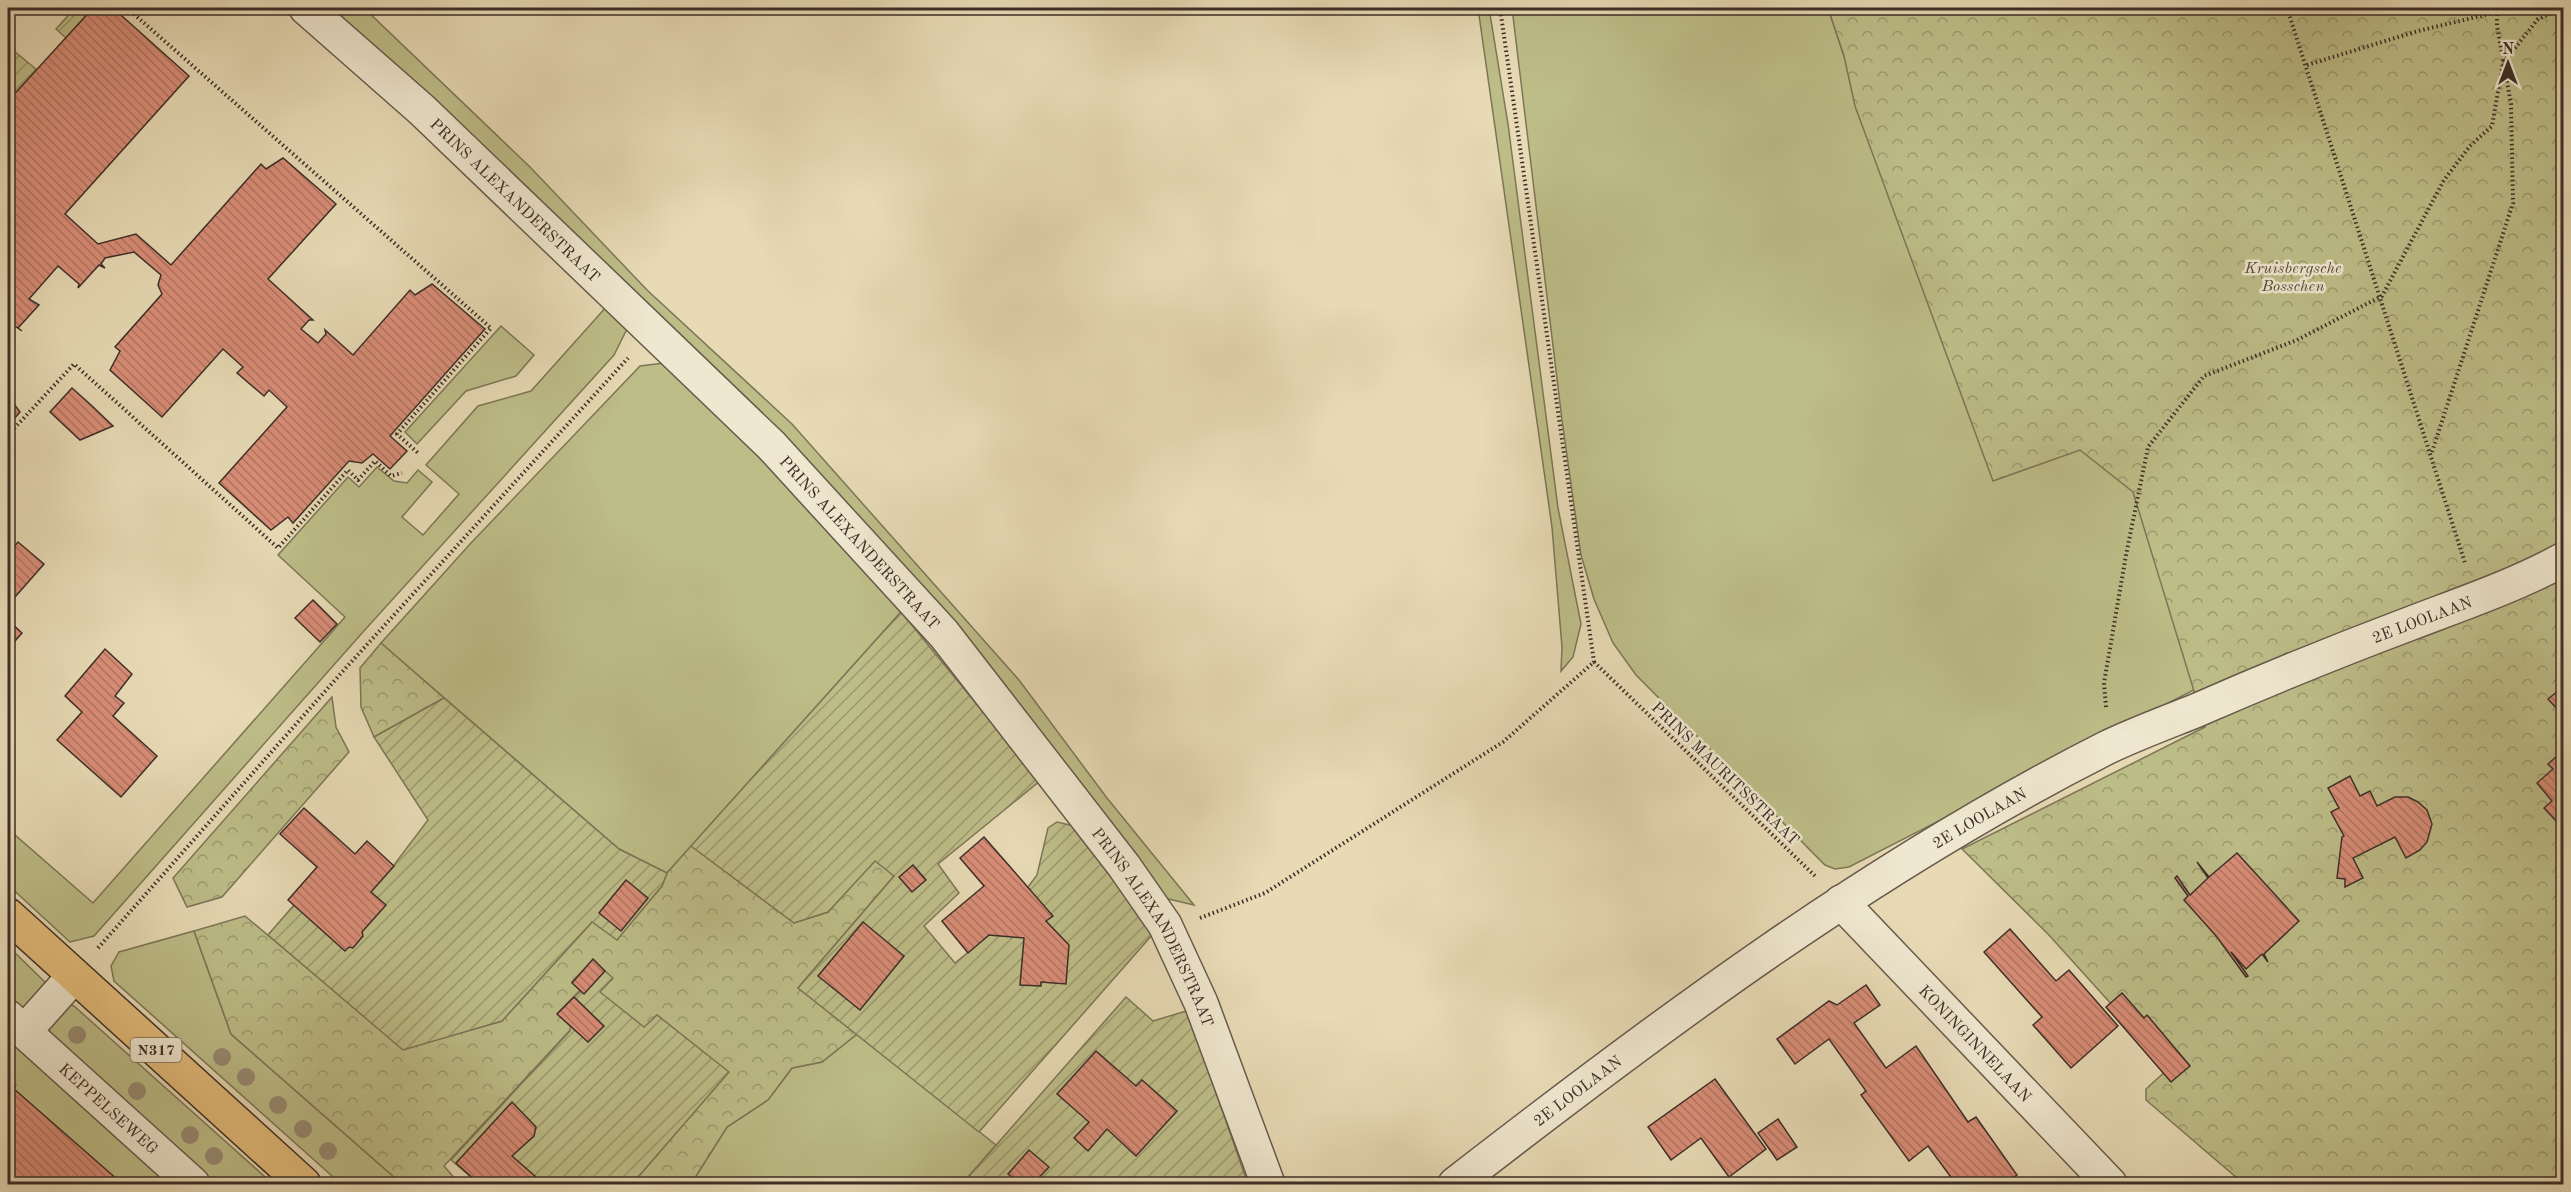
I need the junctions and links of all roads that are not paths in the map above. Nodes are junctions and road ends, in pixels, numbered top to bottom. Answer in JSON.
{"nodes":[{"id":1,"x":306,"y":8,"type":"edge"},
{"id":2,"x":2564,"y":559,"type":"edge"},
{"id":3,"x":1841,"y":902,"type":"junction"},
{"id":4,"x":8,"y":915,"type":"edge"},
{"id":5,"x":74,"y":976,"type":"junction"},
{"id":6,"x":16,"y":1025,"type":"edge"},
{"id":7,"x":193,"y":1185,"type":"edge"},
{"id":8,"x":304,"y":1185,"type":"edge"},
{"id":9,"x":1268,"y":1185,"type":"edge"},
{"id":10,"x":1455,"y":1185,"type":"edge"},
{"id":11,"x":2110,"y":1185,"type":"edge"}],
"edges":[{"from":1,"to":9,"type":"street","name":"PRINS ALEXANDERSTRAAT"},
{"from":2,"to":3,"type":"street","name":"2E LOOLAAN"},
{"from":3,"to":10,"type":"street","name":"2E LOOLAAN"},
{"from":3,"to":11,"type":"street","name":"KONINGINNELAAN"},
{"from":4,"to":5,"type":"main road","number":"N317"},
{"from":5,"to":6,"type":"street","name":"KEPPELSEWEG"},
{"from":5,"to":8,"type":"main road","number":"N317"},
{"from":6,"to":7,"type":"street","name":"KEPPELSEWEG"}]}
